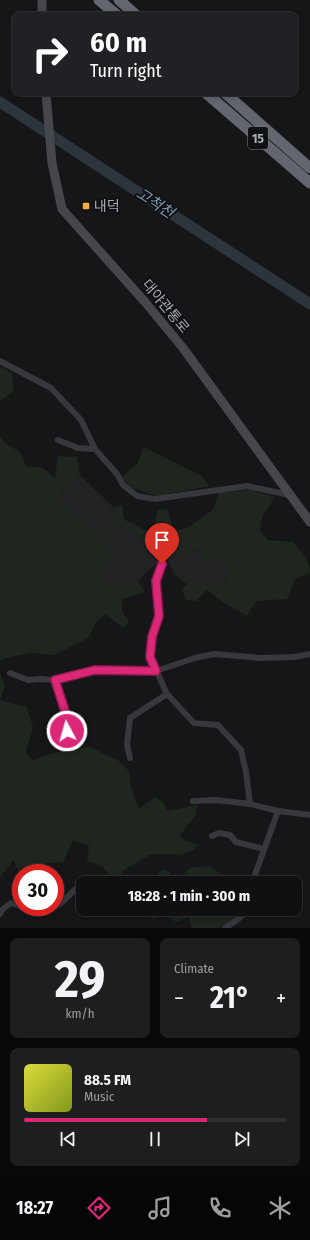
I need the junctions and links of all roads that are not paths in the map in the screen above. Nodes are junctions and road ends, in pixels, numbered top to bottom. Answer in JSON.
{"nodes":[{"id":1,"x":42,"y":0,"type":"edge"},
{"id":2,"x":99,"y":0,"type":"edge"},
{"id":3,"x":119,"y":0,"type":"edge"},
{"id":4,"x":42,"y":12,"type":"edge"},
{"id":5,"x":113,"y":12,"type":"edge"},
{"id":6,"x":133,"y":12,"type":"edge"},
{"id":7,"x":46,"y":96,"type":"edge"},
{"id":8,"x":209,"y":96,"type":"edge"},
{"id":9,"x":228,"y":96,"type":"edge"},
{"id":10,"x":310,"y":168,"type":"edge"},
{"id":11,"x":310,"y":183,"type":"edge"},
{"id":12,"x":0,"y":360,"type":"edge"},
{"id":13,"x":58,"y":440,"type":"dead end"},
{"id":14,"x":96,"y":450,"type":"junction"},
{"id":15,"x":290,"y":495,"type":"junction"},
{"id":16,"x":310,"y":522,"type":"edge"},
{"id":17,"x":162,"y":564,"type":"dead end"},
{"id":18,"x":310,"y":654,"type":"edge"},
{"id":19,"x":156,"y":671,"type":"junction"},
{"id":20,"x":10,"y":673,"type":"dead end"},
{"id":21,"x":55,"y":680,"type":"junction"},
{"id":22,"x":167,"y":694,"type":"junction"},
{"id":23,"x":67,"y":731,"type":"dead end"},
{"id":24,"x":130,"y":758,"type":"dead end"},
{"id":25,"x":193,"y":801,"type":"dead end"},
{"id":26,"x":250,"y":804,"type":"junction"},
{"id":27,"x":278,"y":811,"type":"junction"},
{"id":28,"x":310,"y":815,"type":"edge"},
{"id":29,"x":212,"y":836,"type":"dead end"},
{"id":30,"x":264,"y":849,"type":"junction"},
{"id":31,"x":254,"y":876,"type":"edge"},
{"id":32,"x":76,"y":889,"type":"edge"},
{"id":33,"x":64,"y":900,"type":"edge"},
{"id":34,"x":12,"y":904,"type":"edge"},
{"id":35,"x":0,"y":914,"type":"edge"},
{"id":36,"x":242,"y":916,"type":"edge"},
{"id":37,"x":225,"y":928,"type":"edge"}],
"edges":[{"from":1,"to":4,"type":"main road"},
{"from":2,"to":5,"type":"highway"},
{"from":3,"to":6,"type":"highway"},
{"from":7,"to":15,"type":"main road","name":"대야관통로"},
{"from":8,"to":11,"type":"highway","number":"15"},
{"from":9,"to":10,"type":"highway","number":"15"},
{"from":12,"to":14,"type":"street"},
{"from":13,"to":14,"type":"street"},
{"from":14,"to":15,"type":"street"},
{"from":15,"to":16,"type":"main road","name":"대야관통로"},
{"from":17,"to":19,"type":"street"},
{"from":18,"to":19,"type":"street"},
{"from":19,"to":21,"type":"street"},
{"from":19,"to":22,"type":"street"},
{"from":20,"to":21,"type":"street"},
{"from":21,"to":23,"type":"street"},
{"from":22,"to":24,"type":"street"},
{"from":22,"to":26,"type":"street"},
{"from":25,"to":26,"type":"street"},
{"from":26,"to":27,"type":"street"},
{"from":27,"to":28,"type":"street"},
{"from":27,"to":30,"type":"street"},
{"from":29,"to":30,"type":"street"},
{"from":30,"to":31,"type":"street"},
{"from":32,"to":33,"type":"street"},
{"from":34,"to":35,"type":"street"},
{"from":36,"to":37,"type":"street"}]}
